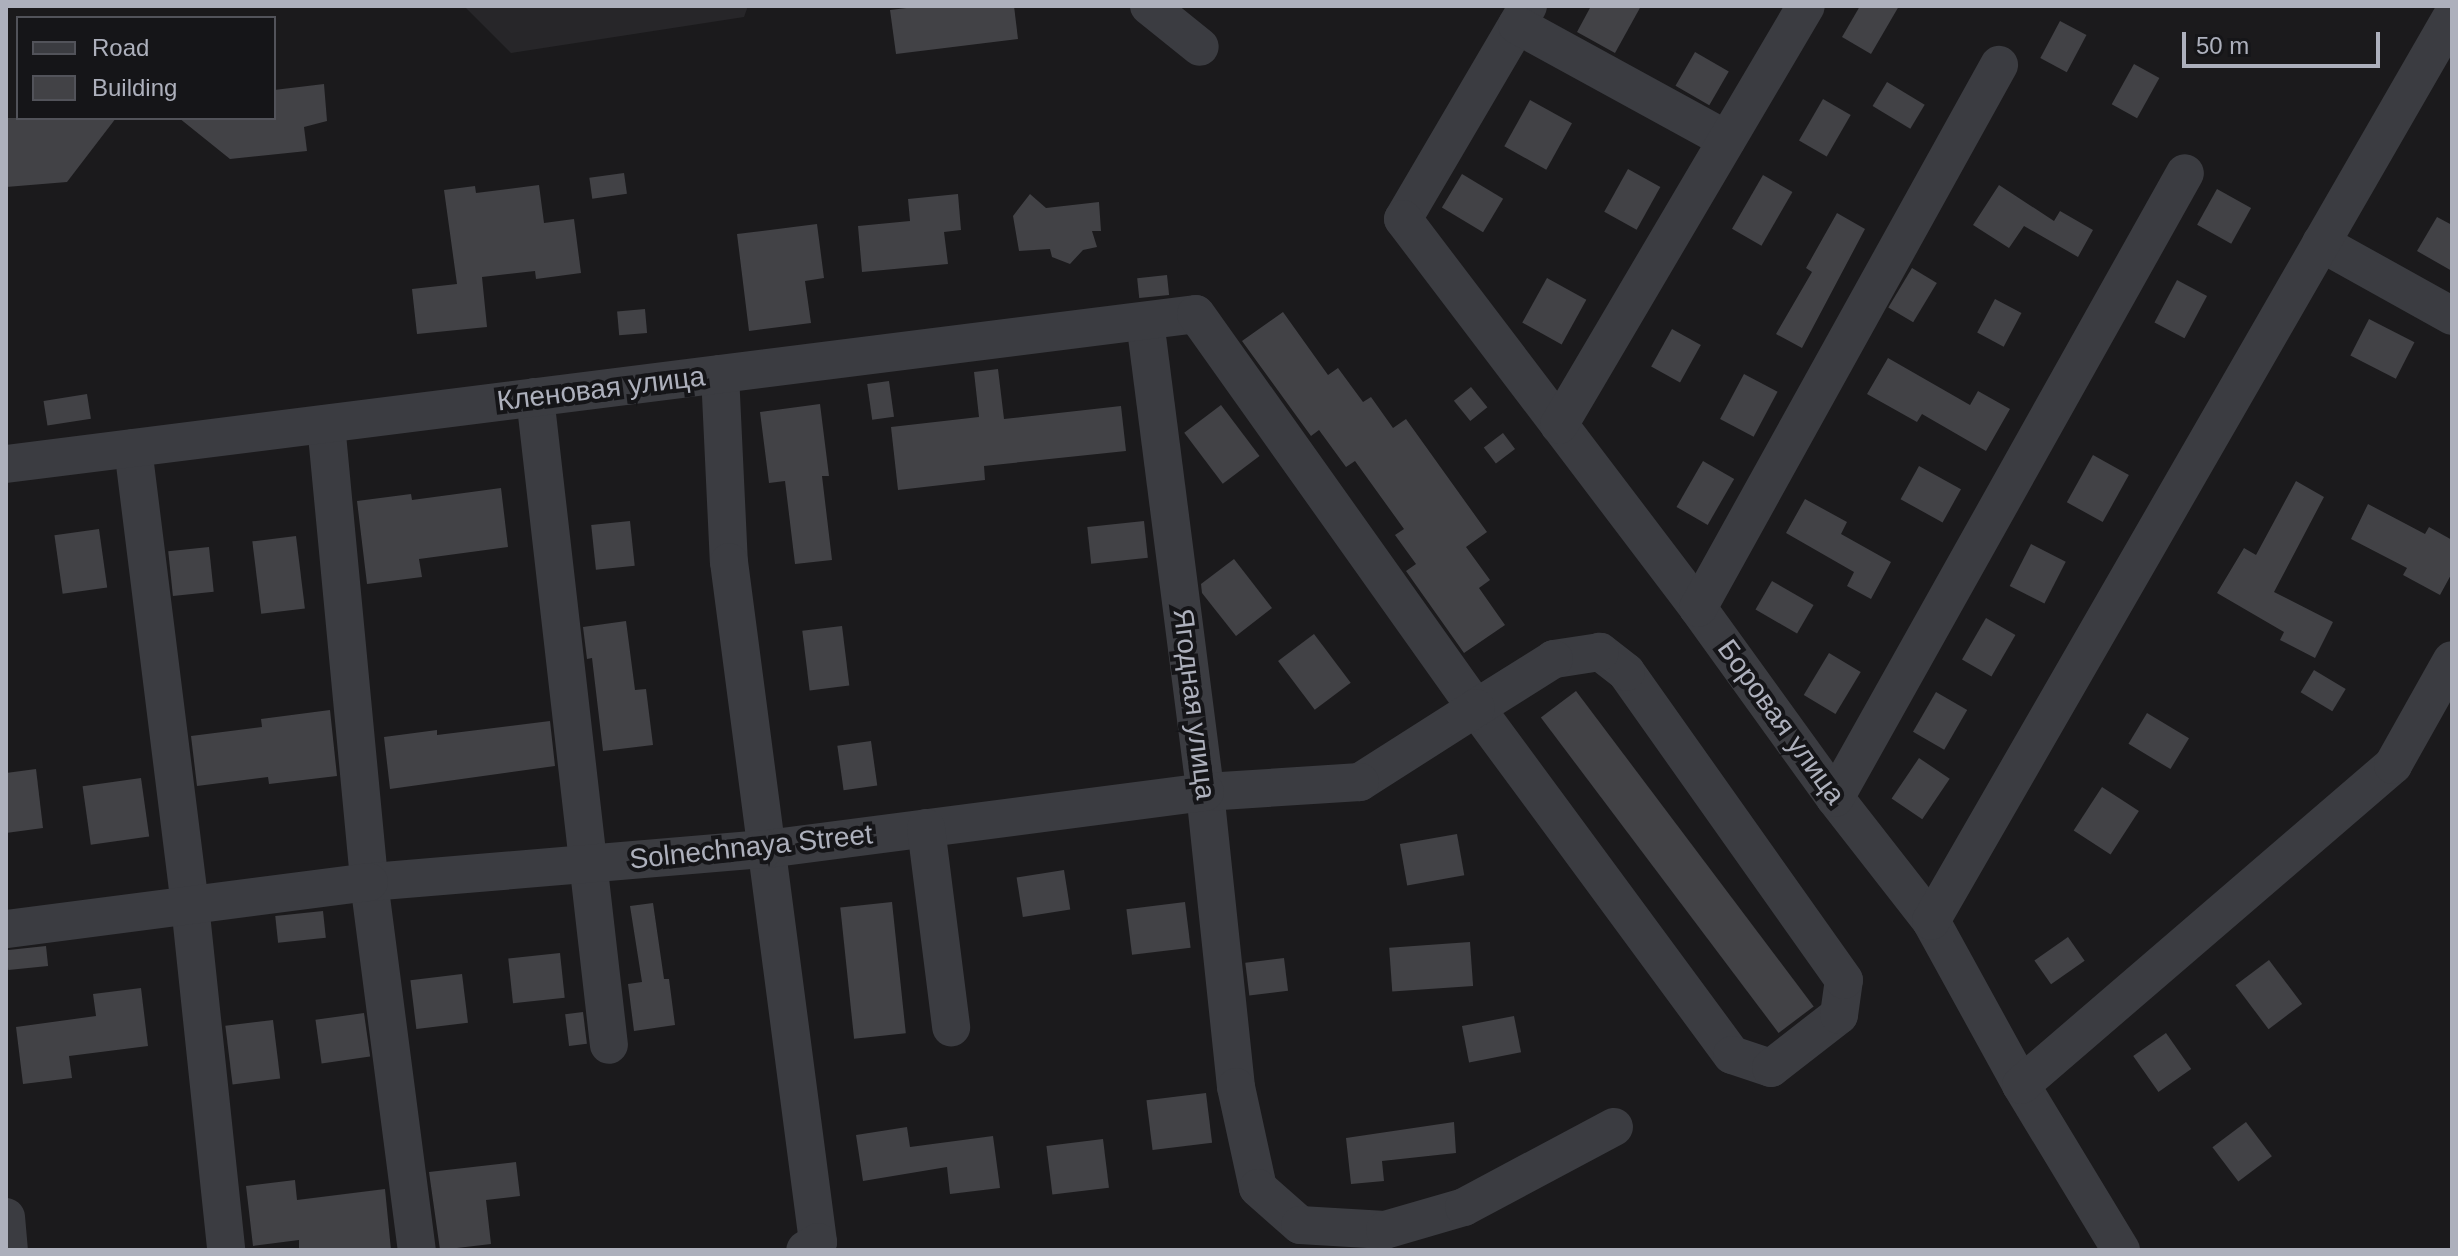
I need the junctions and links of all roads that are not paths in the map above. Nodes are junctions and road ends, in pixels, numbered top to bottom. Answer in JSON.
{"nodes":[{"id":1,"x":1149,"y":6,"type":"edge"},
{"id":2,"x":1806,"y":6,"type":"edge"},
{"id":3,"x":1523,"y":16,"type":"edge"},
{"id":4,"x":2452,"y":16,"type":"edge"},
{"id":5,"x":1200,"y":47,"type":"dead end"},
{"id":6,"x":1999,"y":65,"type":"dead end"},
{"id":7,"x":1727,"y":140,"type":"junction"},
{"id":8,"x":2185,"y":173,"type":"dead end"},
{"id":9,"x":2321,"y":243,"type":"junction"},
{"id":10,"x":2452,"y":316,"type":"edge"},
{"id":11,"x":1145,"y":321,"type":"junction"},
{"id":12,"x":720,"y":374,"type":"junction"},
{"id":13,"x":535,"y":397,"type":"junction"},
{"id":14,"x":326,"y":424,"type":"junction"},
{"id":15,"x":1559,"y":425,"type":"junction"},
{"id":16,"x":133,"y":448,"type":"junction"},
{"id":17,"x":6,"y":464,"type":"edge"},
{"id":18,"x":1698,"y":608,"type":"junction"},
{"id":19,"x":2452,"y":660,"type":"edge"},
{"id":20,"x":1476,"y":708,"type":"junction"},
{"id":21,"x":1205,"y":792,"type":"junction"},
{"id":22,"x":1835,"y":798,"type":"junction"},
{"id":23,"x":926,"y":828,"type":"junction"},
{"id":24,"x":764,"y":849,"type":"junction"},
{"id":25,"x":588,"y":864,"type":"junction"},
{"id":26,"x":369,"y":882,"type":"junction"},
{"id":27,"x":190,"y":905,"type":"junction"},
{"id":28,"x":1931,"y":921,"type":"junction"},
{"id":29,"x":6,"y":929,"type":"edge"},
{"id":30,"x":951,"y":1027,"type":"dead end"},
{"id":31,"x":609,"y":1045,"type":"dead end"},
{"id":32,"x":2021,"y":1085,"type":"junction"},
{"id":33,"x":1614,"y":1127,"type":"dead end"},
{"id":34,"x":6,"y":1217,"type":"edge"},
{"id":35,"x":9,"y":1250,"type":"edge"},
{"id":36,"x":226,"y":1250,"type":"edge"},
{"id":37,"x":417,"y":1250,"type":"edge"},
{"id":38,"x":805,"y":1250,"type":"edge"},
{"id":39,"x":2121,"y":1250,"type":"edge"}],
"edges":[{"from":1,"to":5,"type":"street"},
{"from":2,"to":7,"type":"street"},
{"from":3,"to":7,"type":"street"},
{"from":3,"to":15,"type":"street","name":"Боровая улица"},
{"from":4,"to":9,"type":"street"},
{"from":6,"to":18,"type":"street"},
{"from":7,"to":15,"type":"street"},
{"from":8,"to":22,"type":"street"},
{"from":9,"to":10,"type":"street"},
{"from":9,"to":28,"type":"street"},
{"from":11,"to":12,"type":"street","name":"Кленовая улица"},
{"from":11,"to":20,"type":"street","name":"Кленовая улица"},
{"from":11,"to":21,"type":"street","name":"Ягодная улица"},
{"from":12,"to":13,"type":"street","name":"Кленовая улица"},
{"from":12,"to":24,"type":"street"},
{"from":13,"to":14,"type":"street","name":"Кленовая улица"},
{"from":13,"to":25,"type":"street"},
{"from":14,"to":16,"type":"street","name":"Кленовая улица"},
{"from":14,"to":26,"type":"street"},
{"from":15,"to":18,"type":"street","name":"Боровая улица"},
{"from":16,"to":17,"type":"street","name":"Кленовая улица"},
{"from":16,"to":27,"type":"street"},
{"from":18,"to":22,"type":"street","name":"Боровая улица"},
{"from":19,"to":32,"type":"street"},
{"from":20,"to":20,"type":"street","name":"Solnechnaya Street"},
{"from":20,"to":21,"type":"street","name":"Solnechnaya Street"},
{"from":21,"to":23,"type":"street","name":"Solnechnaya Street"},
{"from":21,"to":33,"type":"street","name":"Ягодная улица"},
{"from":22,"to":28,"type":"street","name":"Боровая улица"},
{"from":23,"to":24,"type":"street","name":"Solnechnaya Street"},
{"from":23,"to":30,"type":"street"},
{"from":24,"to":25,"type":"street","name":"Solnechnaya Street"},
{"from":24,"to":38,"type":"street"},
{"from":25,"to":26,"type":"street","name":"Solnechnaya Street"},
{"from":25,"to":31,"type":"street"},
{"from":26,"to":27,"type":"street","name":"Solnechnaya Street"},
{"from":26,"to":37,"type":"street"},
{"from":27,"to":29,"type":"street","name":"Solnechnaya Street"},
{"from":27,"to":36,"type":"street"},
{"from":28,"to":32,"type":"street","name":"Боровая улица"},
{"from":32,"to":39,"type":"street","name":"Боровая улица"},
{"from":34,"to":35,"type":"street"}]}
